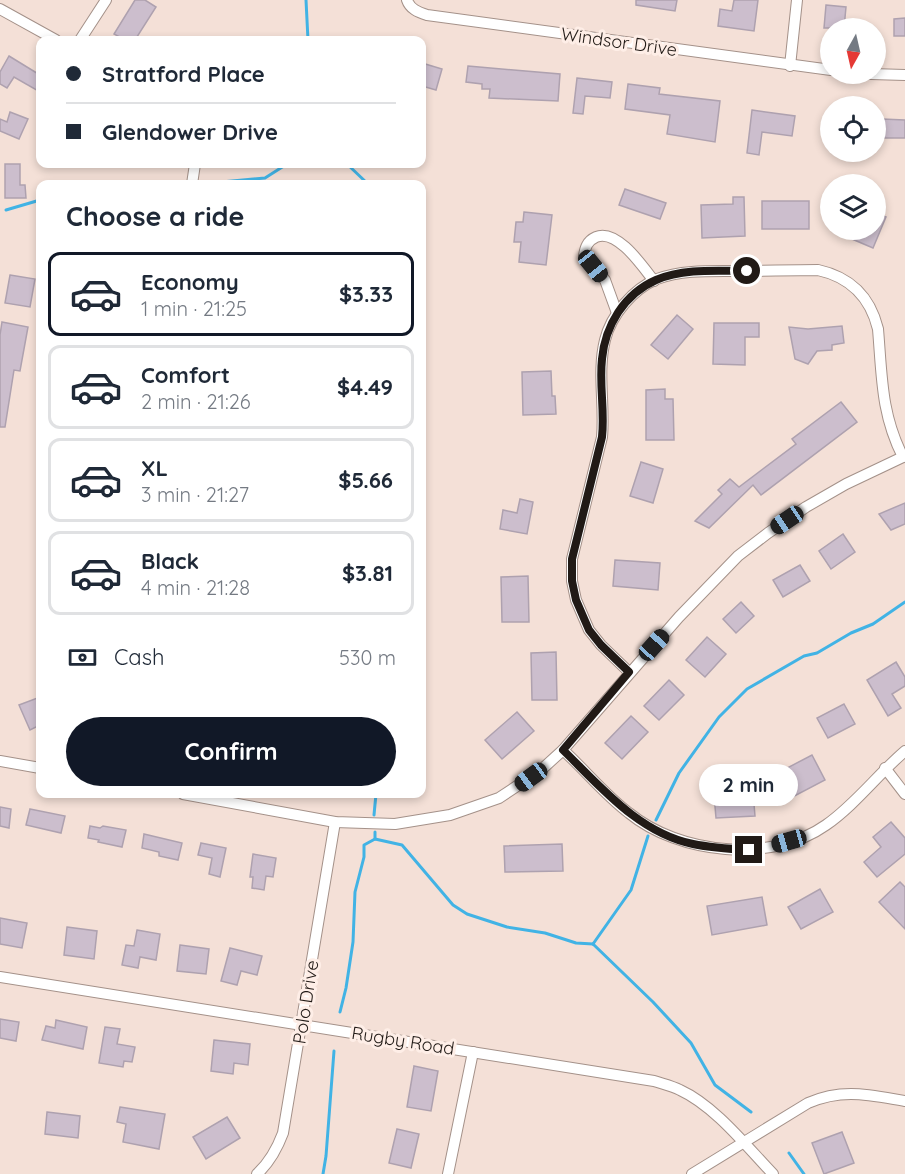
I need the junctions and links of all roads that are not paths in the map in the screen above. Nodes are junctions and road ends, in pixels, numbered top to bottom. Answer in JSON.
{"nodes":[{"id":1,"x":106,"y":0,"type":"edge"},
{"id":2,"x":797,"y":0,"type":"edge"},
{"id":3,"x":408,"y":3,"type":"edge"},
{"id":4,"x":3,"y":11,"type":"edge"},
{"id":5,"x":0,"y":23,"type":"edge"},
{"id":6,"x":49,"y":36,"type":"edge"},
{"id":7,"x":83,"y":36,"type":"edge"},
{"id":8,"x":790,"y":66,"type":"junction"},
{"id":9,"x":820,"y":69,"type":"edge"},
{"id":10,"x":886,"y":74,"type":"edge"},
{"id":11,"x":905,"y":75,"type":"edge"},
{"id":12,"x":654,"y":281,"type":"junction"},
{"id":13,"x":618,"y":313,"type":"junction"},
{"id":14,"x":904,"y":456,"type":"edge"},
{"id":15,"x":629,"y":672,"type":"junction"},
{"id":16,"x":563,"y":750,"type":"junction"},
{"id":17,"x":905,"y":751,"type":"edge"},
{"id":18,"x":0,"y":761,"type":"edge"},
{"id":19,"x":36,"y":767,"type":"edge"},
{"id":20,"x":885,"y":768,"type":"junction"},
{"id":21,"x":905,"y":794,"type":"edge"},
{"id":22,"x":205,"y":798,"type":"edge"},
{"id":23,"x":335,"y":822,"type":"junction"},
{"id":24,"x":0,"y":977,"type":"edge"},
{"id":25,"x":302,"y":1025,"type":"junction"},
{"id":26,"x":473,"y":1052,"type":"junction"},
{"id":27,"x":905,"y":1101,"type":"edge"},
{"id":28,"x":743,"y":1143,"type":"junction"},
{"id":29,"x":257,"y":1174,"type":"edge"},
{"id":30,"x":448,"y":1174,"type":"edge"},
{"id":31,"x":692,"y":1174,"type":"edge"},
{"id":32,"x":773,"y":1174,"type":"edge"}],
"edges":[{"from":1,"to":7,"type":"street"},
{"from":2,"to":8,"type":"street"},
{"from":3,"to":8,"type":"street","name":"Windsor Drive"},
{"from":4,"to":5,"type":"street"},
{"from":4,"to":6,"type":"street"},
{"from":8,"to":9,"type":"street","name":"Windsor Drive"},
{"from":10,"to":11,"type":"street"},
{"from":12,"to":13,"type":"street"},
{"from":12,"to":13,"type":"street"},
{"from":12,"to":14,"type":"street"},
{"from":13,"to":15,"type":"street"},
{"from":14,"to":15,"type":"street"},
{"from":15,"to":16,"type":"street"},
{"from":16,"to":20,"type":"street"},
{"from":16,"to":23,"type":"street"},
{"from":17,"to":20,"type":"street"},
{"from":18,"to":19,"type":"street"},
{"from":20,"to":21,"type":"street"},
{"from":22,"to":23,"type":"street"},
{"from":23,"to":25,"type":"street","name":"Polo Drive"},
{"from":24,"to":25,"type":"street","name":"Rugby Road"},
{"from":25,"to":26,"type":"street","name":"Rugby Road"},
{"from":25,"to":29,"type":"street","name":"Polo Drive"},
{"from":26,"to":28,"type":"street","name":"Rugby Road"},
{"from":26,"to":30,"type":"street"},
{"from":27,"to":28,"type":"street"},
{"from":28,"to":31,"type":"street"},
{"from":28,"to":32,"type":"street","name":"Rugby Road"}]}
